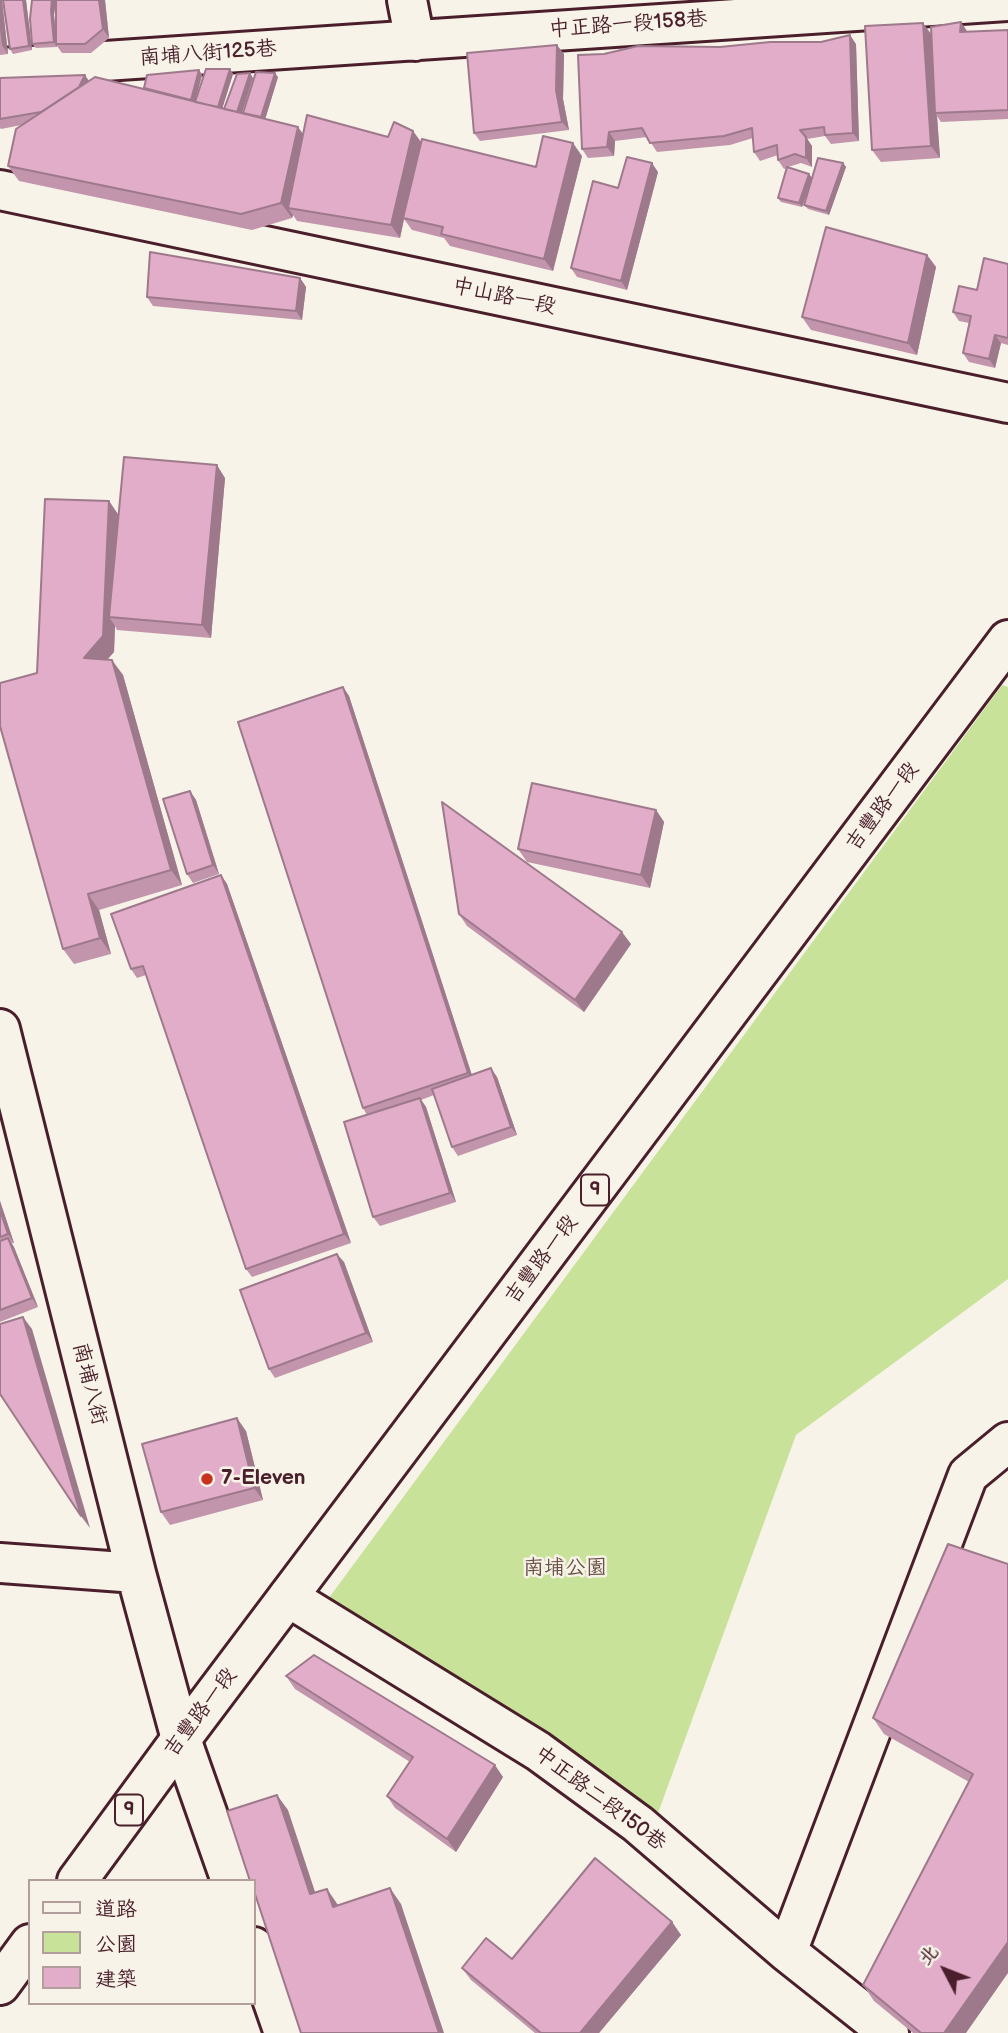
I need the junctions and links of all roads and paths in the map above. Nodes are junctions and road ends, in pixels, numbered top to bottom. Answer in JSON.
{"nodes":[{"id":1,"x":407,"y":0,"type":"edge"},
{"id":2,"x":1008,"y":1,"type":"edge"},
{"id":3,"x":654,"y":11,"type":"edge"},
{"id":4,"x":415,"y":41,"type":"junction"},
{"id":5,"x":0,"y":68,"type":"edge"},
{"id":6,"x":0,"y":190,"type":"edge"},
{"id":7,"x":1008,"y":403,"type":"edge"},
{"id":8,"x":1008,"y":640,"type":"edge"},
{"id":9,"x":0,"y":1029,"type":"edge"},
{"id":10,"x":1008,"y":1442,"type":"edge"},
{"id":11,"x":0,"y":1563,"type":"edge"},
{"id":12,"x":136,"y":1573,"type":"junction"},
{"id":13,"x":288,"y":1597,"type":"junction"},
{"id":14,"x":181,"y":1739,"type":"junction"},
{"id":15,"x":78,"y":1879,"type":"edge"},
{"id":16,"x":230,"y":1879,"type":"edge"},
{"id":17,"x":28,"y":1947,"type":"edge"},
{"id":18,"x":787,"y":1952,"type":"junction"},
{"id":19,"x":256,"y":1953,"type":"edge"},
{"id":20,"x":0,"y":1985,"type":"edge"},
{"id":21,"x":284,"y":2033,"type":"edge"},
{"id":22,"x":889,"y":2033,"type":"edge"}],
"edges":[{"from":1,"to":4,"type":"street"},
{"from":2,"to":3,"type":"street","name":"中正路一段158巷"},
{"from":3,"to":4,"type":"street","name":"中正路一段158巷"},
{"from":4,"to":5,"type":"street","name":"南埔八街125巷"},
{"from":6,"to":7,"type":"street","name":"中山路一段"},
{"from":8,"to":13,"type":"street","name":"吉豐路一段","number":"9"},
{"from":9,"to":12,"type":"street","name":"南埔八街"},
{"from":10,"to":18,"type":"street"},
{"from":11,"to":12,"type":"street"},
{"from":12,"to":14,"type":"street","name":"南埔八街"},
{"from":13,"to":14,"type":"street","name":"吉豐路一段","number":"9"},
{"from":13,"to":18,"type":"street","name":"中正路二段150巷"},
{"from":14,"to":15,"type":"street","name":"吉豐路一段","number":"9"},
{"from":14,"to":16,"type":"street","name":"南埔八街"},
{"from":17,"to":20,"type":"street"},
{"from":18,"to":22,"type":"street","name":"中正路二段150巷"},
{"from":19,"to":21,"type":"street"}]}
